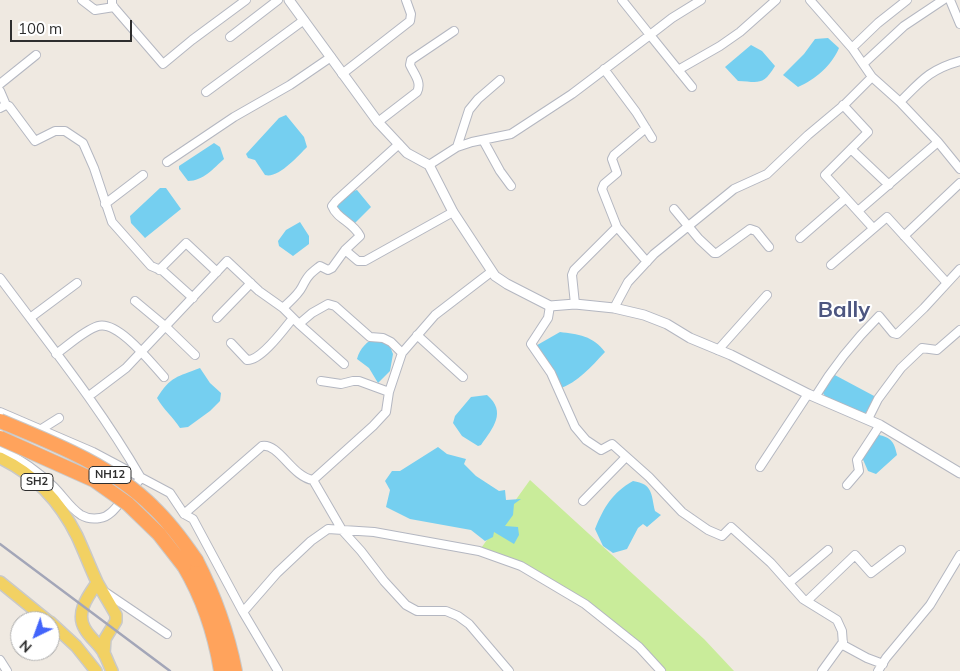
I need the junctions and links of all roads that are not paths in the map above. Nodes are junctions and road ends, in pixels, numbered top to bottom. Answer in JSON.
{"nodes":[{"id":1,"x":82,"y":0,"type":"edge"},
{"id":2,"x":246,"y":0,"type":"edge"},
{"id":3,"x":278,"y":0,"type":"edge"},
{"id":4,"x":289,"y":0,"type":"edge"},
{"id":5,"x":406,"y":0,"type":"edge"},
{"id":6,"x":622,"y":0,"type":"edge"},
{"id":7,"x":701,"y":0,"type":"edge"},
{"id":8,"x":776,"y":0,"type":"edge"},
{"id":9,"x":810,"y":0,"type":"edge"},
{"id":10,"x":908,"y":0,"type":"edge"},
{"id":11,"x":942,"y":0,"type":"edge"},
{"id":12,"x":950,"y":0,"type":"edge"},
{"id":13,"x":113,"y":3,"type":"edge"},
{"id":14,"x":304,"y":20,"type":"junction"},
{"id":15,"x":960,"y":24,"type":"edge"},
{"id":16,"x":454,"y":31,"type":"dead end"},
{"id":17,"x":650,"y":35,"type":"junction"},
{"id":18,"x":230,"y":37,"type":"dead end"},
{"id":19,"x":852,"y":48,"type":"junction"},
{"id":20,"x":36,"y":55,"type":"dead end"},
{"id":21,"x":331,"y":58,"type":"junction"},
{"id":22,"x":960,"y":61,"type":"edge"},
{"id":23,"x":863,"y":64,"type":"junction"},
{"id":24,"x":604,"y":69,"type":"junction"},
{"id":25,"x":678,"y":70,"type":"junction"},
{"id":26,"x":342,"y":74,"type":"junction"},
{"id":27,"x":872,"y":77,"type":"junction"},
{"id":28,"x":500,"y":80,"type":"dead end"},
{"id":29,"x":0,"y":84,"type":"edge"},
{"id":30,"x":692,"y":87,"type":"dead end"},
{"id":31,"x":0,"y":90,"type":"edge"},
{"id":32,"x":206,"y":92,"type":"dead end"},
{"id":33,"x":900,"y":102,"type":"junction"},
{"id":34,"x":843,"y":105,"type":"junction"},
{"id":35,"x":3,"y":107,"type":"edge"},
{"id":36,"x":378,"y":122,"type":"junction"},
{"id":37,"x":646,"y":128,"type":"junction"},
{"id":38,"x":652,"y":138,"type":"dead end"},
{"id":39,"x":483,"y":140,"type":"junction"},
{"id":40,"x":938,"y":142,"type":"junction"},
{"id":41,"x":399,"y":144,"type":"junction"},
{"id":42,"x":457,"y":147,"type":"junction"},
{"id":43,"x":851,"y":149,"type":"junction"},
{"id":44,"x":167,"y":162,"type":"dead end"},
{"id":45,"x":429,"y":165,"type":"junction"},
{"id":46,"x":960,"y":169,"type":"edge"},
{"id":47,"x":143,"y":175,"type":"dead end"},
{"id":48,"x":960,"y":183,"type":"edge"},
{"id":49,"x":889,"y":184,"type":"junction"},
{"id":50,"x":511,"y":186,"type":"dead end"},
{"id":51,"x":846,"y":198,"type":"junction"},
{"id":52,"x":105,"y":204,"type":"junction"},
{"id":53,"x":674,"y":210,"type":"dead end"},
{"id":54,"x":858,"y":211,"type":"junction"},
{"id":55,"x":453,"y":212,"type":"junction"},
{"id":56,"x":617,"y":227,"type":"junction"},
{"id":57,"x":689,"y":227,"type":"junction"},
{"id":58,"x":874,"y":228,"type":"junction"},
{"id":59,"x":904,"y":236,"type":"junction"},
{"id":60,"x":800,"y":238,"type":"dead end"},
{"id":61,"x":768,"y":247,"type":"dead end"},
{"id":62,"x":345,"y":250,"type":"junction"},
{"id":63,"x":647,"y":262,"type":"junction"},
{"id":64,"x":831,"y":265,"type":"dead end"},
{"id":65,"x":960,"y":269,"type":"edge"},
{"id":66,"x":159,"y":270,"type":"junction"},
{"id":67,"x":217,"y":272,"type":"junction"},
{"id":68,"x":492,"y":272,"type":"junction"},
{"id":69,"x":0,"y":278,"type":"edge"},
{"id":70,"x":77,"y":283,"type":"dead end"},
{"id":71,"x":251,"y":283,"type":"junction"},
{"id":72,"x":947,"y":283,"type":"junction"},
{"id":73,"x":767,"y":295,"type":"dead end"},
{"id":74,"x":193,"y":298,"type":"junction"},
{"id":75,"x":135,"y":301,"type":"dead end"},
{"id":76,"x":575,"y":304,"type":"junction"},
{"id":77,"x":550,"y":306,"type":"junction"},
{"id":78,"x":283,"y":308,"type":"junction"},
{"id":79,"x":614,"y":308,"type":"junction"},
{"id":80,"x":30,"y":318,"type":"junction"},
{"id":81,"x":217,"y":318,"type":"dead end"},
{"id":82,"x":296,"y":321,"type":"junction"},
{"id":83,"x":165,"y":326,"type":"junction"},
{"id":84,"x":960,"y":330,"type":"edge"},
{"id":85,"x":417,"y":335,"type":"junction"},
{"id":86,"x":231,"y":342,"type":"dead end"},
{"id":87,"x":718,"y":350,"type":"junction"},
{"id":88,"x":142,"y":352,"type":"junction"},
{"id":89,"x":402,"y":353,"type":"junction"},
{"id":90,"x":56,"y":354,"type":"junction"},
{"id":91,"x":195,"y":355,"type":"dead end"},
{"id":92,"x":344,"y":364,"type":"dead end"},
{"id":93,"x":463,"y":377,"type":"dead end"},
{"id":94,"x":164,"y":378,"type":"dead end"},
{"id":95,"x":322,"y":381,"type":"dead end"},
{"id":96,"x":389,"y":392,"type":"junction"},
{"id":97,"x":811,"y":395,"type":"junction"},
{"id":98,"x":89,"y":396,"type":"junction"},
{"id":99,"x":0,"y":412,"type":"edge"},
{"id":100,"x":58,"y":418,"type":"dead end"},
{"id":101,"x":868,"y":419,"type":"junction"},
{"id":102,"x":0,"y":421,"type":"edge"},
{"id":103,"x":880,"y":424,"type":"junction"},
{"id":104,"x":40,"y":430,"type":"junction"},
{"id":105,"x":0,"y":438,"type":"edge"},
{"id":106,"x":0,"y":449,"type":"edge"},
{"id":107,"x":626,"y":457,"type":"junction"},
{"id":108,"x":0,"y":458,"type":"edge"},
{"id":109,"x":760,"y":467,"type":"dead end"},
{"id":110,"x":960,"y":473,"type":"edge"},
{"id":111,"x":141,"y":478,"type":"junction"},
{"id":112,"x":313,"y":480,"type":"junction"},
{"id":113,"x":847,"y":485,"type":"dead end"},
{"id":114,"x":583,"y":501,"type":"dead end"},
{"id":115,"x":184,"y":514,"type":"junction"},
{"id":116,"x":342,"y":530,"type":"junction"},
{"id":117,"x":828,"y":550,"type":"dead end"},
{"id":118,"x":901,"y":550,"type":"dead end"},
{"id":119,"x":960,"y":555,"type":"edge"},
{"id":120,"x":190,"y":563,"type":"junction"},
{"id":121,"x":0,"y":582,"type":"edge"},
{"id":122,"x":788,"y":584,"type":"junction"},
{"id":123,"x":100,"y":587,"type":"junction"},
{"id":124,"x":807,"y":601,"type":"junction"},
{"id":125,"x":36,"y":611,"type":"edge"},
{"id":126,"x":243,"y":612,"type":"junction"},
{"id":127,"x":60,"y":630,"type":"edge"},
{"id":128,"x":167,"y":634,"type":"dead end"},
{"id":129,"x":843,"y":642,"type":"junction"},
{"id":130,"x":104,"y":654,"type":"junction"},
{"id":131,"x":0,"y":660,"type":"edge"},
{"id":132,"x":883,"y":664,"type":"junction"},
{"id":133,"x":7,"y":671,"type":"edge"},
{"id":134,"x":96,"y":671,"type":"edge"},
{"id":135,"x":112,"y":671,"type":"edge"},
{"id":136,"x":221,"y":671,"type":"edge"},
{"id":137,"x":235,"y":671,"type":"edge"},
{"id":138,"x":278,"y":671,"type":"edge"},
{"id":139,"x":509,"y":671,"type":"edge"},
{"id":140,"x":661,"y":671,"type":"edge"},
{"id":141,"x":822,"y":671,"type":"edge"},
{"id":142,"x":878,"y":671,"type":"edge"}],
"edges":[{"from":1,"to":13,"type":"street"},
{"from":2,"to":13,"type":"street"},
{"from":3,"to":18,"type":"street"},
{"from":4,"to":14,"type":"street"},
{"from":5,"to":26,"type":"street"},
{"from":6,"to":17,"type":"street"},
{"from":7,"to":17,"type":"street"},
{"from":8,"to":25,"type":"street"},
{"from":9,"to":19,"type":"street"},
{"from":10,"to":19,"type":"street"},
{"from":11,"to":23,"type":"street"},
{"from":12,"to":15,"type":"street"},
{"from":14,"to":21,"type":"street"},
{"from":14,"to":32,"type":"street"},
{"from":16,"to":36,"type":"street"},
{"from":17,"to":24,"type":"street"},
{"from":17,"to":25,"type":"street"},
{"from":19,"to":23,"type":"street"},
{"from":20,"to":29,"type":"street"},
{"from":21,"to":26,"type":"street"},
{"from":21,"to":44,"type":"street"},
{"from":22,"to":33,"type":"street"},
{"from":23,"to":27,"type":"street"},
{"from":24,"to":37,"type":"street"},
{"from":24,"to":39,"type":"street"},
{"from":25,"to":30,"type":"street"},
{"from":26,"to":36,"type":"street"},
{"from":27,"to":33,"type":"street"},
{"from":27,"to":34,"type":"street"},
{"from":28,"to":42,"type":"street"},
{"from":31,"to":35,"type":"street"},
{"from":33,"to":40,"type":"street"},
{"from":34,"to":43,"type":"street"},
{"from":34,"to":57,"type":"street"},
{"from":35,"to":52,"type":"street"},
{"from":36,"to":41,"type":"street"},
{"from":37,"to":38,"type":"street"},
{"from":37,"to":56,"type":"street"},
{"from":39,"to":42,"type":"street"},
{"from":39,"to":50,"type":"street"},
{"from":40,"to":46,"type":"street"},
{"from":40,"to":49,"type":"street"},
{"from":41,"to":45,"type":"street"},
{"from":41,"to":62,"type":"street"},
{"from":42,"to":45,"type":"street"},
{"from":43,"to":49,"type":"street"},
{"from":43,"to":51,"type":"street"},
{"from":45,"to":55,"type":"street"},
{"from":47,"to":52,"type":"street"},
{"from":48,"to":59,"type":"street"},
{"from":49,"to":54,"type":"street"},
{"from":51,"to":54,"type":"street"},
{"from":51,"to":60,"type":"street"},
{"from":52,"to":66,"type":"street"},
{"from":53,"to":57,"type":"street"},
{"from":54,"to":58,"type":"street"},
{"from":55,"to":62,"type":"street"},
{"from":55,"to":68,"type":"street"},
{"from":56,"to":63,"type":"street"},
{"from":56,"to":76,"type":"street"},
{"from":57,"to":61,"type":"street"},
{"from":57,"to":63,"type":"street"},
{"from":58,"to":59,"type":"street"},
{"from":58,"to":64,"type":"street"},
{"from":59,"to":72,"type":"street"},
{"from":62,"to":78,"type":"street"},
{"from":63,"to":79,"type":"street"},
{"from":65,"to":72,"type":"street"},
{"from":66,"to":67,"type":"street"},
{"from":66,"to":74,"type":"street"},
{"from":67,"to":71,"type":"street"},
{"from":67,"to":74,"type":"street"},
{"from":68,"to":77,"type":"street"},
{"from":68,"to":85,"type":"street"},
{"from":69,"to":80,"type":"street"},
{"from":70,"to":80,"type":"street"},
{"from":71,"to":78,"type":"street"},
{"from":71,"to":81,"type":"street"},
{"from":72,"to":97,"type":"street"},
{"from":73,"to":87,"type":"street"},
{"from":74,"to":83,"type":"street"},
{"from":75,"to":83,"type":"street"},
{"from":76,"to":77,"type":"street"},
{"from":76,"to":79,"type":"street"},
{"from":77,"to":107,"type":"street"},
{"from":78,"to":82,"type":"street"},
{"from":79,"to":87,"type":"street"},
{"from":80,"to":90,"type":"street"},
{"from":82,"to":86,"type":"street"},
{"from":82,"to":89,"type":"street"},
{"from":82,"to":92,"type":"street"},
{"from":83,"to":88,"type":"street"},
{"from":83,"to":91,"type":"street"},
{"from":84,"to":101,"type":"street"},
{"from":85,"to":89,"type":"street"},
{"from":85,"to":93,"type":"street"},
{"from":87,"to":97,"type":"street"},
{"from":88,"to":90,"type":"street"},
{"from":88,"to":94,"type":"street"},
{"from":88,"to":98,"type":"street"},
{"from":89,"to":96,"type":"street"},
{"from":90,"to":98,"type":"street"},
{"from":95,"to":96,"type":"street"},
{"from":96,"to":112,"type":"street"},
{"from":97,"to":101,"type":"street"},
{"from":97,"to":109,"type":"street"},
{"from":98,"to":111,"type":"street"},
{"from":99,"to":104,"type":"street"},
{"from":100,"to":104,"type":"street"},
{"from":101,"to":103,"type":"street"},
{"from":102,"to":120,"type":"highway","number":"NH12","bridge":true},
{"from":103,"to":110,"type":"street"},
{"from":103,"to":113,"type":"street"},
{"from":104,"to":111,"type":"street"},
{"from":105,"to":120,"type":"highway","number":"NH12","bridge":true},
{"from":106,"to":111,"type":"street"},
{"from":107,"to":114,"type":"street"},
{"from":107,"to":122,"type":"street"},
{"from":108,"to":123,"type":"main road","number":"SH2"},
{"from":111,"to":115,"type":"street"},
{"from":112,"to":115,"type":"street"},
{"from":112,"to":116,"type":"street"},
{"from":115,"to":126,"type":"street"},
{"from":116,"to":126,"type":"street"},
{"from":116,"to":139,"type":"street"},
{"from":116,"to":140,"type":"street"},
{"from":117,"to":122,"type":"street"},
{"from":118,"to":124,"type":"street"},
{"from":119,"to":132,"type":"street"},
{"from":120,"to":136,"type":"highway","number":"NH12"},
{"from":120,"to":137,"type":"highway","number":"NH12"},
{"from":121,"to":125,"type":"main road"},
{"from":122,"to":124,"type":"street"},
{"from":123,"to":128,"type":"street"},
{"from":123,"to":130,"type":"main road","number":"SH2"},
{"from":123,"to":130,"type":"main road"},
{"from":124,"to":129,"type":"street"},
{"from":126,"to":138,"type":"street"},
{"from":127,"to":134,"type":"main road"},
{"from":129,"to":132,"type":"street"},
{"from":129,"to":141,"type":"street"},
{"from":130,"to":135,"type":"main road"},
{"from":131,"to":133,"type":"street"},
{"from":132,"to":142,"type":"street"}]}
